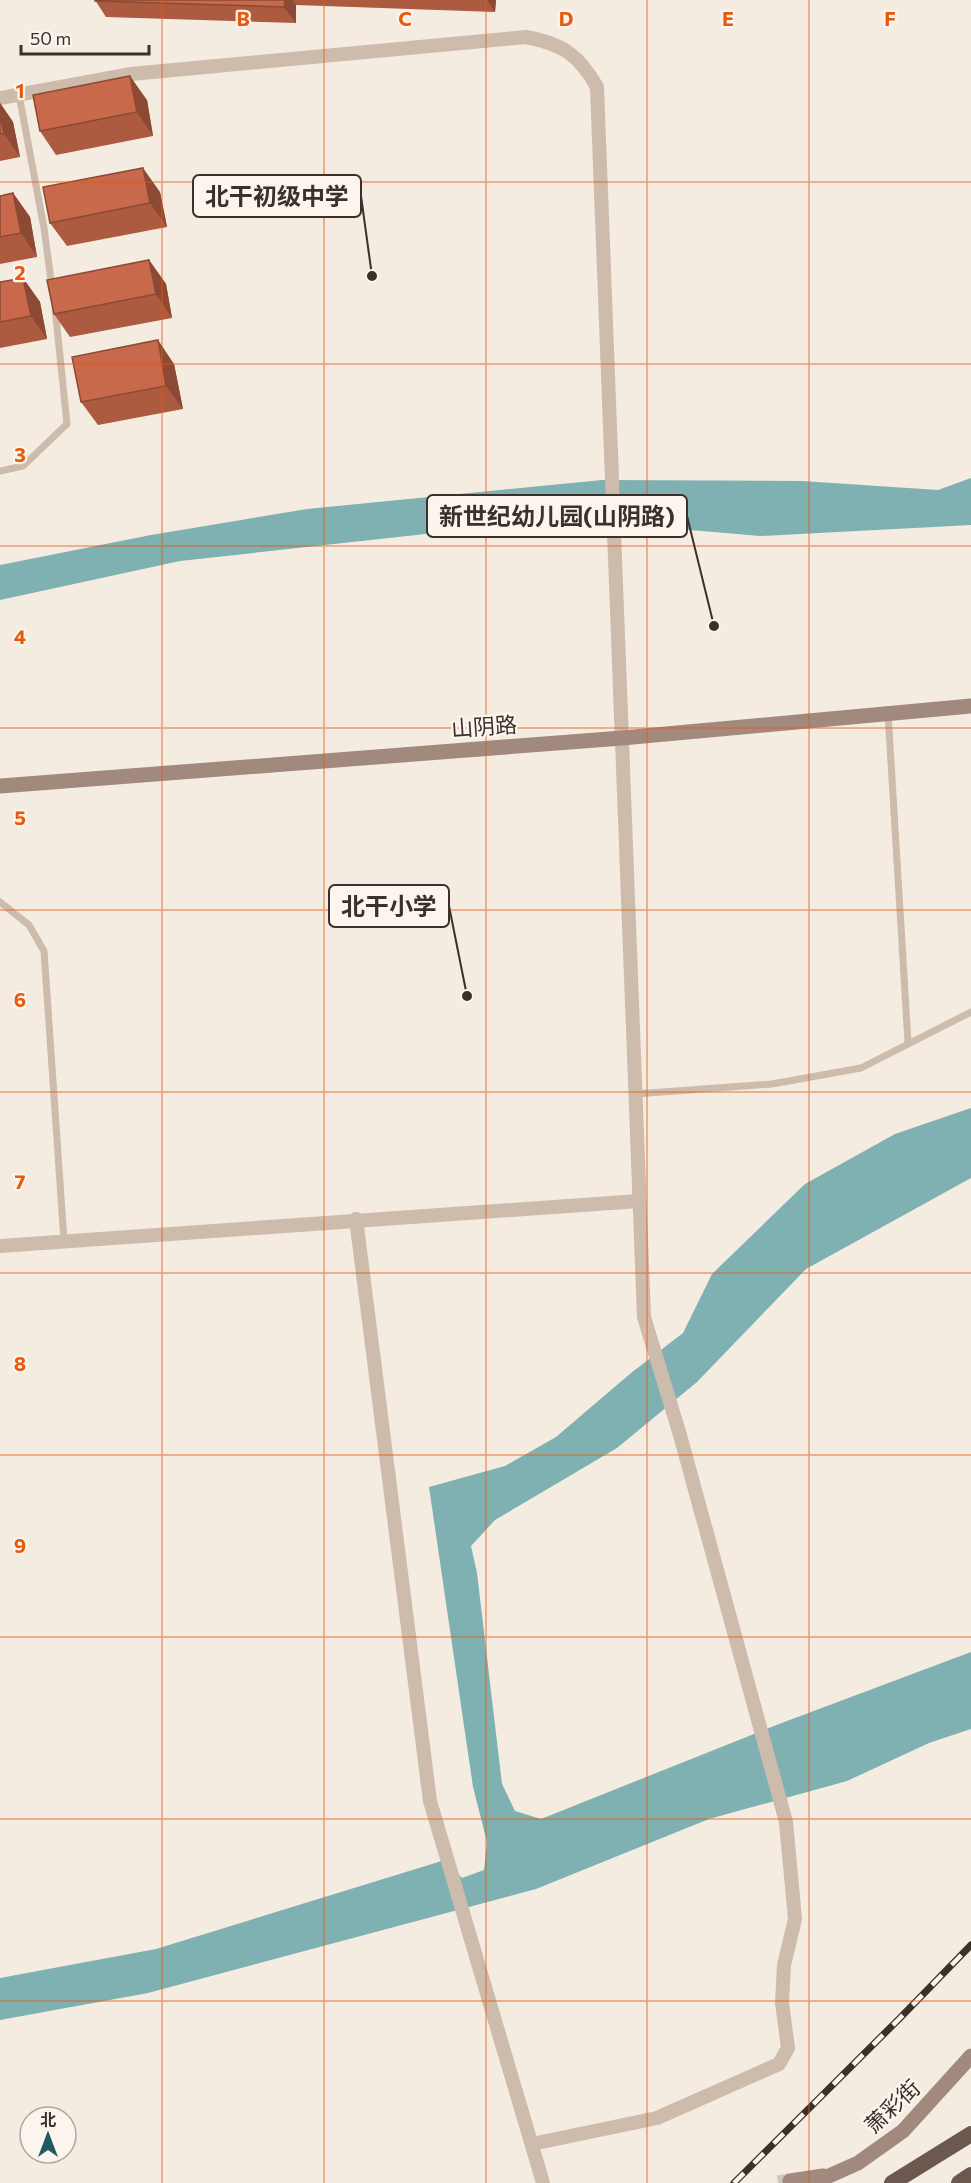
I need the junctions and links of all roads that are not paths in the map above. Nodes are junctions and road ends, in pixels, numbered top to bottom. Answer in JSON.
{"nodes":[{"id":1,"x":19,"y":95,"type":"junction"},
{"id":2,"x":0,"y":98,"type":"edge"},
{"id":3,"x":0,"y":471,"type":"edge"},
{"id":4,"x":971,"y":706,"type":"edge"},
{"id":5,"x":888,"y":713,"type":"junction"},
{"id":6,"x":622,"y":738,"type":"junction"},
{"id":7,"x":0,"y":786,"type":"edge"},
{"id":8,"x":0,"y":902,"type":"edge"},
{"id":9,"x":971,"y":1012,"type":"edge"},
{"id":10,"x":908,"y":1042,"type":"junction"},
{"id":11,"x":635,"y":1094,"type":"junction"},
{"id":12,"x":639,"y":1201,"type":"junction"},
{"id":13,"x":356,"y":1219,"type":"junction"},
{"id":14,"x":64,"y":1241,"type":"junction"},
{"id":15,"x":0,"y":1246,"type":"edge"},
{"id":16,"x":971,"y":2056,"type":"edge"},
{"id":17,"x":971,"y":2134,"type":"edge"},
{"id":18,"x":532,"y":2144,"type":"junction"},
{"id":19,"x":832,"y":2174,"type":"junction"},
{"id":20,"x":971,"y":2175,"type":"edge"},
{"id":21,"x":790,"y":2181,"type":"dead end"},
{"id":22,"x":543,"y":2183,"type":"edge"},
{"id":23,"x":813,"y":2183,"type":"edge"},
{"id":24,"x":892,"y":2183,"type":"edge"},
{"id":25,"x":959,"y":2183,"type":"edge"}],
"edges":[{"from":1,"to":2,"type":"street"},
{"from":1,"to":3,"type":"lane"},
{"from":1,"to":6,"type":"street"},
{"from":4,"to":5,"type":"main road","name":"山阴路"},
{"from":5,"to":6,"type":"main road","name":"山阴路"},
{"from":5,"to":10,"type":"lane"},
{"from":6,"to":7,"type":"main road","name":"山阴路"},
{"from":6,"to":11,"type":"street"},
{"from":8,"to":14,"type":"lane"},
{"from":9,"to":10,"type":"lane"},
{"from":10,"to":11,"type":"lane"},
{"from":11,"to":12,"type":"street"},
{"from":12,"to":13,"type":"street"},
{"from":12,"to":18,"type":"street"},
{"from":13,"to":14,"type":"street"},
{"from":13,"to":18,"type":"street"},
{"from":14,"to":15,"type":"street"},
{"from":16,"to":19,"type":"main road","name":"萧彩街"},
{"from":17,"to":24,"type":"highway"},
{"from":18,"to":22,"type":"street"},
{"from":19,"to":21,"type":"main road","name":"萧彩街"},
{"from":19,"to":23,"type":"main road","name":"萧彩街"},
{"from":20,"to":25,"type":"highway"}]}
